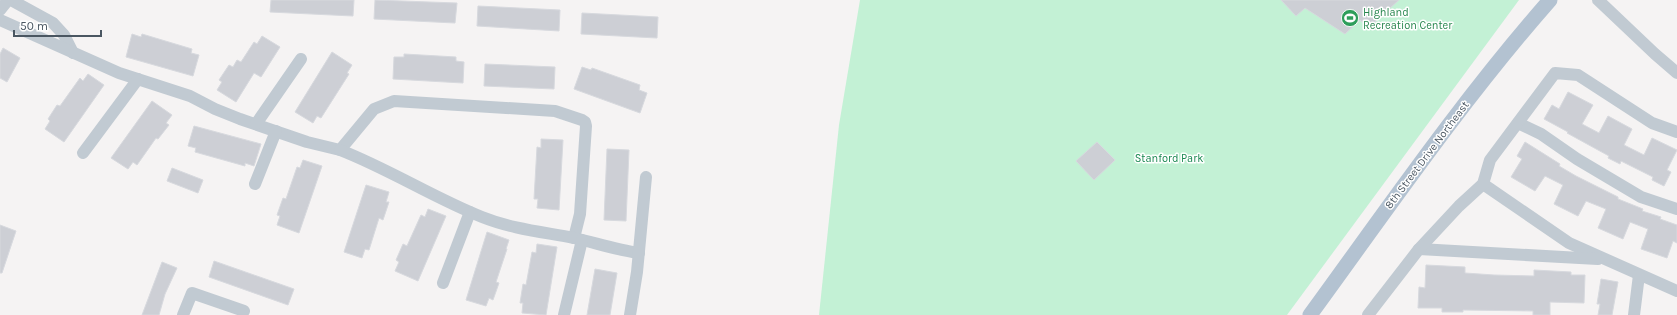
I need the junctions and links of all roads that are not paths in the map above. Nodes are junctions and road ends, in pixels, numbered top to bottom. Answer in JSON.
{"nodes":[{"id":1,"x":9,"y":0,"type":"edge"},
{"id":2,"x":1550,"y":0,"type":"edge"},
{"id":3,"x":1598,"y":0,"type":"edge"},
{"id":4,"x":0,"y":10,"type":"edge"},
{"id":5,"x":0,"y":20,"type":"edge"},
{"id":6,"x":73,"y":53,"type":"junction"},
{"id":7,"x":301,"y":59,"type":"dead end"},
{"id":8,"x":1677,"y":73,"type":"edge"},
{"id":9,"x":138,"y":79,"type":"junction"},
{"id":10,"x":1518,"y":123,"type":"junction"},
{"id":11,"x":256,"y":124,"type":"junction"},
{"id":12,"x":276,"y":131,"type":"junction"},
{"id":13,"x":1677,"y":132,"type":"edge"},
{"id":14,"x":340,"y":150,"type":"junction"},
{"id":15,"x":83,"y":153,"type":"dead end"},
{"id":16,"x":646,"y":177,"type":"dead end"},
{"id":17,"x":255,"y":184,"type":"dead end"},
{"id":18,"x":1483,"y":184,"type":"junction"},
{"id":19,"x":1677,"y":209,"type":"edge"},
{"id":20,"x":470,"y":212,"type":"junction"},
{"id":21,"x":578,"y":239,"type":"junction"},
{"id":22,"x":1419,"y":248,"type":"junction"},
{"id":23,"x":639,"y":253,"type":"junction"},
{"id":24,"x":1605,"y":259,"type":"junction"},
{"id":25,"x":1639,"y":275,"type":"junction"},
{"id":26,"x":444,"y":284,"type":"dead end"},
{"id":27,"x":1677,"y":291,"type":"edge"},
{"id":28,"x":244,"y":311,"type":"dead end"},
{"id":29,"x":1373,"y":313,"type":"edge"},
{"id":30,"x":183,"y":315,"type":"edge"},
{"id":31,"x":564,"y":315,"type":"edge"},
{"id":32,"x":630,"y":315,"type":"edge"},
{"id":33,"x":1310,"y":315,"type":"edge"},
{"id":34,"x":1634,"y":315,"type":"edge"}],
"edges":[{"from":1,"to":4,"type":"street"},
{"from":1,"to":6,"type":"street"},
{"from":2,"to":33,"type":"main road","name":"8th Street Drive Northeast"},
{"from":3,"to":8,"type":"street"},
{"from":5,"to":6,"type":"street"},
{"from":6,"to":9,"type":"street"},
{"from":7,"to":11,"type":"street"},
{"from":9,"to":11,"type":"street"},
{"from":9,"to":15,"type":"street"},
{"from":10,"to":13,"type":"street"},
{"from":10,"to":18,"type":"street"},
{"from":10,"to":19,"type":"street"},
{"from":11,"to":12,"type":"street"},
{"from":12,"to":14,"type":"street"},
{"from":12,"to":17,"type":"street"},
{"from":14,"to":20,"type":"street"},
{"from":14,"to":21,"type":"street"},
{"from":16,"to":23,"type":"street"},
{"from":18,"to":22,"type":"street"},
{"from":18,"to":24,"type":"street"},
{"from":20,"to":21,"type":"street"},
{"from":20,"to":26,"type":"street"},
{"from":21,"to":23,"type":"street"},
{"from":21,"to":31,"type":"street"},
{"from":22,"to":24,"type":"street"},
{"from":22,"to":29,"type":"street"},
{"from":23,"to":32,"type":"street"},
{"from":24,"to":25,"type":"street"},
{"from":25,"to":27,"type":"street"},
{"from":25,"to":34,"type":"street"},
{"from":28,"to":30,"type":"street"}]}
